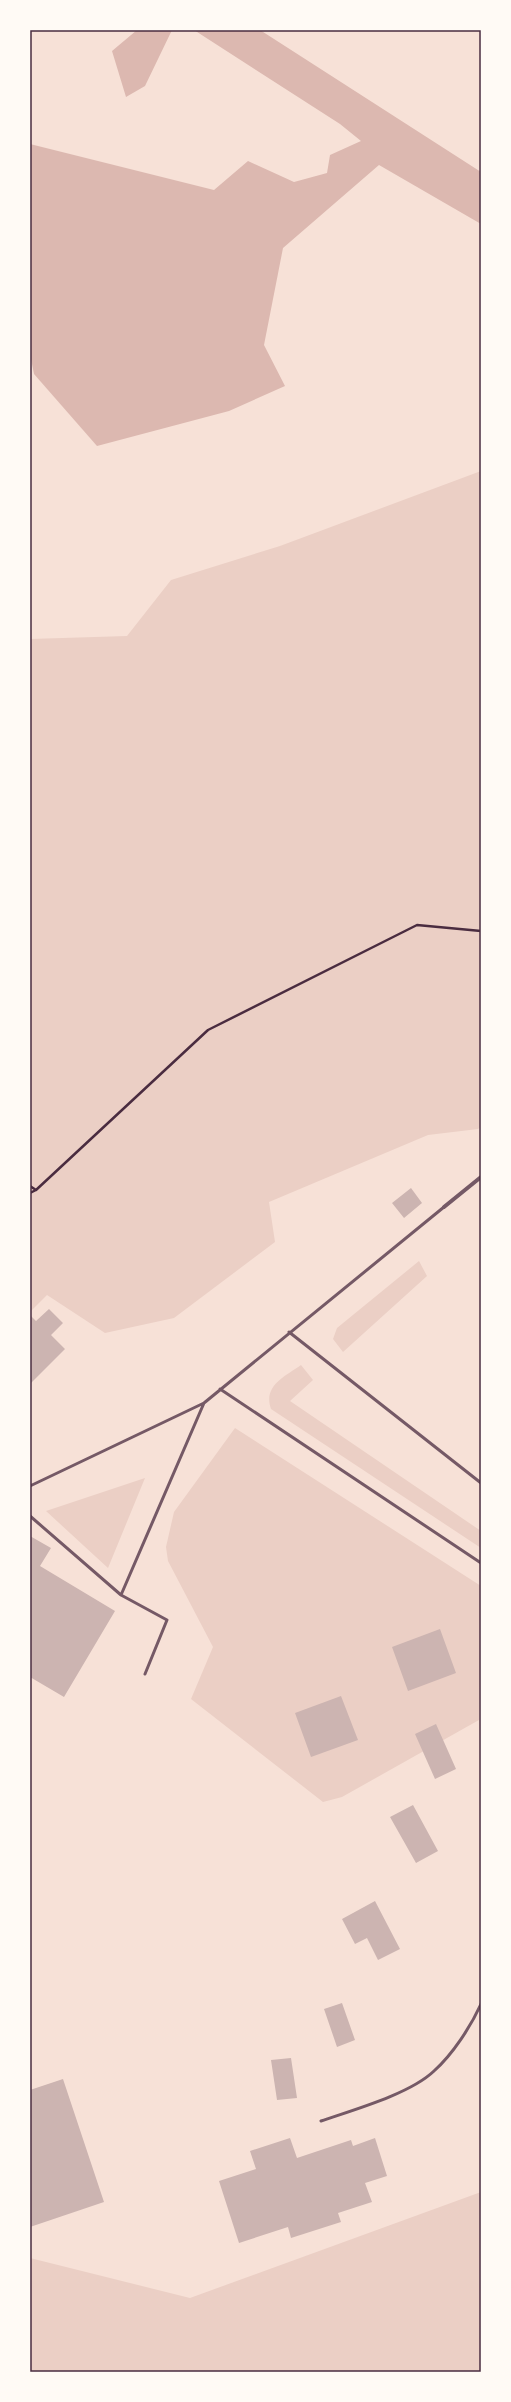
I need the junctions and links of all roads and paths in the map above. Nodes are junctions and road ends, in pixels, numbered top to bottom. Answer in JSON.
{"nodes":[{"id":1,"x":481,"y":930,"type":"edge"},
{"id":2,"x":481,"y":1176,"type":"edge"},
{"id":3,"x":30,"y":1186,"type":"edge"},
{"id":4,"x":36,"y":1190,"type":"junction"},
{"id":5,"x":30,"y":1193,"type":"edge"},
{"id":6,"x":444,"y":1207,"type":"joint"},
{"id":7,"x":289,"y":1332,"type":"junction"},
{"id":8,"x":220,"y":1389,"type":"junction"},
{"id":9,"x":204,"y":1403,"type":"junction"},
{"id":10,"x":481,"y":1483,"type":"edge"},
{"id":11,"x":30,"y":1486,"type":"edge"},
{"id":12,"x":30,"y":1516,"type":"edge"},
{"id":13,"x":481,"y":1563,"type":"edge"},
{"id":14,"x":121,"y":1595,"type":"junction"},
{"id":15,"x":145,"y":1674,"type":"dead end"},
{"id":16,"x":481,"y":2004,"type":"edge"},
{"id":17,"x":321,"y":2121,"type":"dead end"}],
"edges":[{"from":1,"to":4,"type":"path"},
{"from":2,"to":6,"type":"street"},
{"from":3,"to":4,"type":"path"},
{"from":4,"to":5,"type":"path"},
{"from":6,"to":7,"type":"lane"},
{"from":7,"to":8,"type":"lane"},
{"from":7,"to":10,"type":"lane"},
{"from":8,"to":9,"type":"lane"},
{"from":8,"to":13,"type":"lane"},
{"from":9,"to":11,"type":"lane"},
{"from":9,"to":14,"type":"lane"},
{"from":12,"to":14,"type":"lane"},
{"from":14,"to":15,"type":"lane"},
{"from":16,"to":17,"type":"lane"}]}
